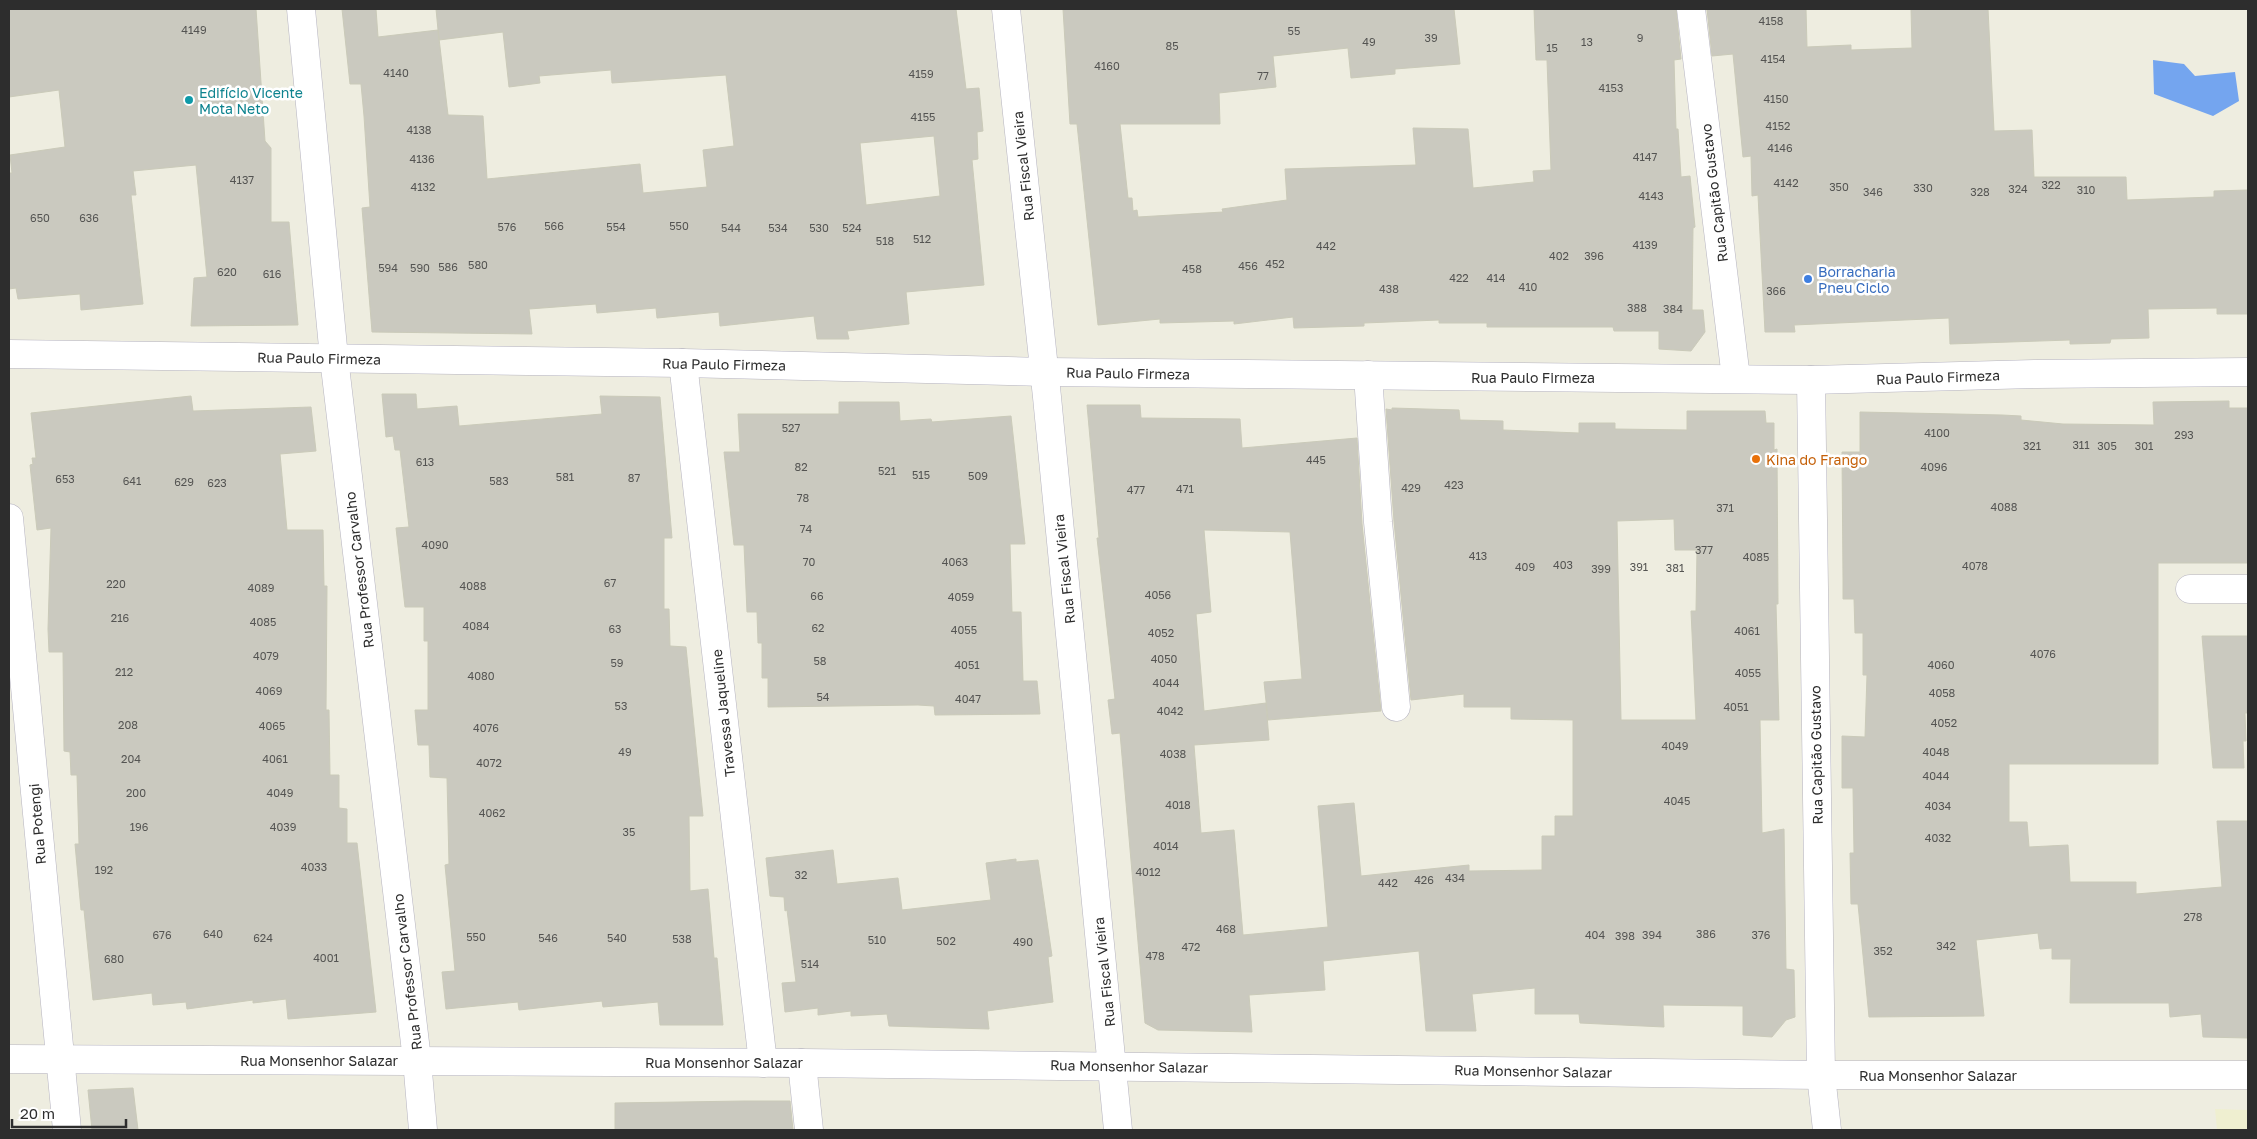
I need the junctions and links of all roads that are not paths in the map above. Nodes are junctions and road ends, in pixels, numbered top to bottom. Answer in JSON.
{"nodes":[{"id":1,"x":301,"y":9,"type":"edge"},
{"id":2,"x":1006,"y":9,"type":"edge"},
{"id":3,"x":1691,"y":9,"type":"edge"},
{"id":4,"x":9,"y":354,"type":"edge"},
{"id":5,"x":334,"y":358,"type":"junction"},
{"id":6,"x":683,"y":363,"type":"junction"},
{"id":7,"x":1045,"y":372,"type":"junction"},
{"id":8,"x":2248,"y":372,"type":"edge"},
{"id":9,"x":1368,"y":375,"type":"junction"},
{"id":10,"x":1736,"y":378,"type":"junction"},
{"id":11,"x":1811,"y":380,"type":"junction"},
{"id":12,"x":9,"y":518,"type":"edge"},
{"id":13,"x":2190,"y":589,"type":"dead end"},
{"id":14,"x":2248,"y":589,"type":"edge"},
{"id":15,"x":1396,"y":707,"type":"dead end"},
{"id":16,"x":9,"y":1059,"type":"edge"},
{"id":17,"x":59,"y":1059,"type":"junction"},
{"id":18,"x":417,"y":1060,"type":"junction"},
{"id":19,"x":763,"y":1063,"type":"junction"},
{"id":20,"x":802,"y":1063,"type":"junction"},
{"id":21,"x":1113,"y":1066,"type":"junction"},
{"id":22,"x":1821,"y":1075,"type":"junction"},
{"id":23,"x":2248,"y":1075,"type":"edge"},
{"id":24,"x":67,"y":1130,"type":"edge"},
{"id":25,"x":423,"y":1130,"type":"edge"},
{"id":26,"x":810,"y":1130,"type":"edge"},
{"id":27,"x":1118,"y":1130,"type":"edge"},
{"id":28,"x":1827,"y":1130,"type":"edge"}],
"edges":[{"from":1,"to":5,"type":"street","name":"Rua Professor Carvalho"},
{"from":2,"to":7,"type":"street","name":"Rua Fiscal Vieira"},
{"from":3,"to":10,"type":"street","name":"Rua Capitão Gustavo"},
{"from":4,"to":5,"type":"street","name":"Rua Paulo Firmeza"},
{"from":5,"to":6,"type":"street","name":"Rua Paulo Firmeza"},
{"from":5,"to":18,"type":"street","name":"Rua Professor Carvalho"},
{"from":6,"to":7,"type":"street","name":"Rua Paulo Firmeza"},
{"from":6,"to":19,"type":"street","name":"Travessa Jaqueline"},
{"from":7,"to":9,"type":"street","name":"Rua Paulo Firmeza"},
{"from":7,"to":21,"type":"street","name":"Rua Fiscal Vieira"},
{"from":8,"to":11,"type":"street","name":"Rua Paulo Firmeza"},
{"from":9,"to":10,"type":"street","name":"Rua Paulo Firmeza"},
{"from":9,"to":15,"type":"street"},
{"from":10,"to":11,"type":"street","name":"Rua Paulo Firmeza"},
{"from":11,"to":22,"type":"street","name":"Rua Capitão Gustavo"},
{"from":12,"to":17,"type":"street","name":"Rua Potengi"},
{"from":13,"to":14,"type":"street"},
{"from":16,"to":17,"type":"street","name":"Rua Monsenhor Salazar"},
{"from":17,"to":18,"type":"street","name":"Rua Monsenhor Salazar"},
{"from":17,"to":24,"type":"street","name":"Rua Potengi"},
{"from":18,"to":19,"type":"street","name":"Rua Monsenhor Salazar"},
{"from":18,"to":25,"type":"street","name":"Rua Professor Carvalho"},
{"from":19,"to":20,"type":"street","name":"Rua Monsenhor Salazar"},
{"from":20,"to":21,"type":"street","name":"Rua Monsenhor Salazar"},
{"from":20,"to":26,"type":"street"},
{"from":21,"to":22,"type":"street","name":"Rua Monsenhor Salazar"},
{"from":21,"to":27,"type":"street","name":"Rua Fiscal Vieira"},
{"from":22,"to":23,"type":"street","name":"Rua Monsenhor Salazar"},
{"from":22,"to":28,"type":"street","name":"Rua Capitão Gustavo"}]}
